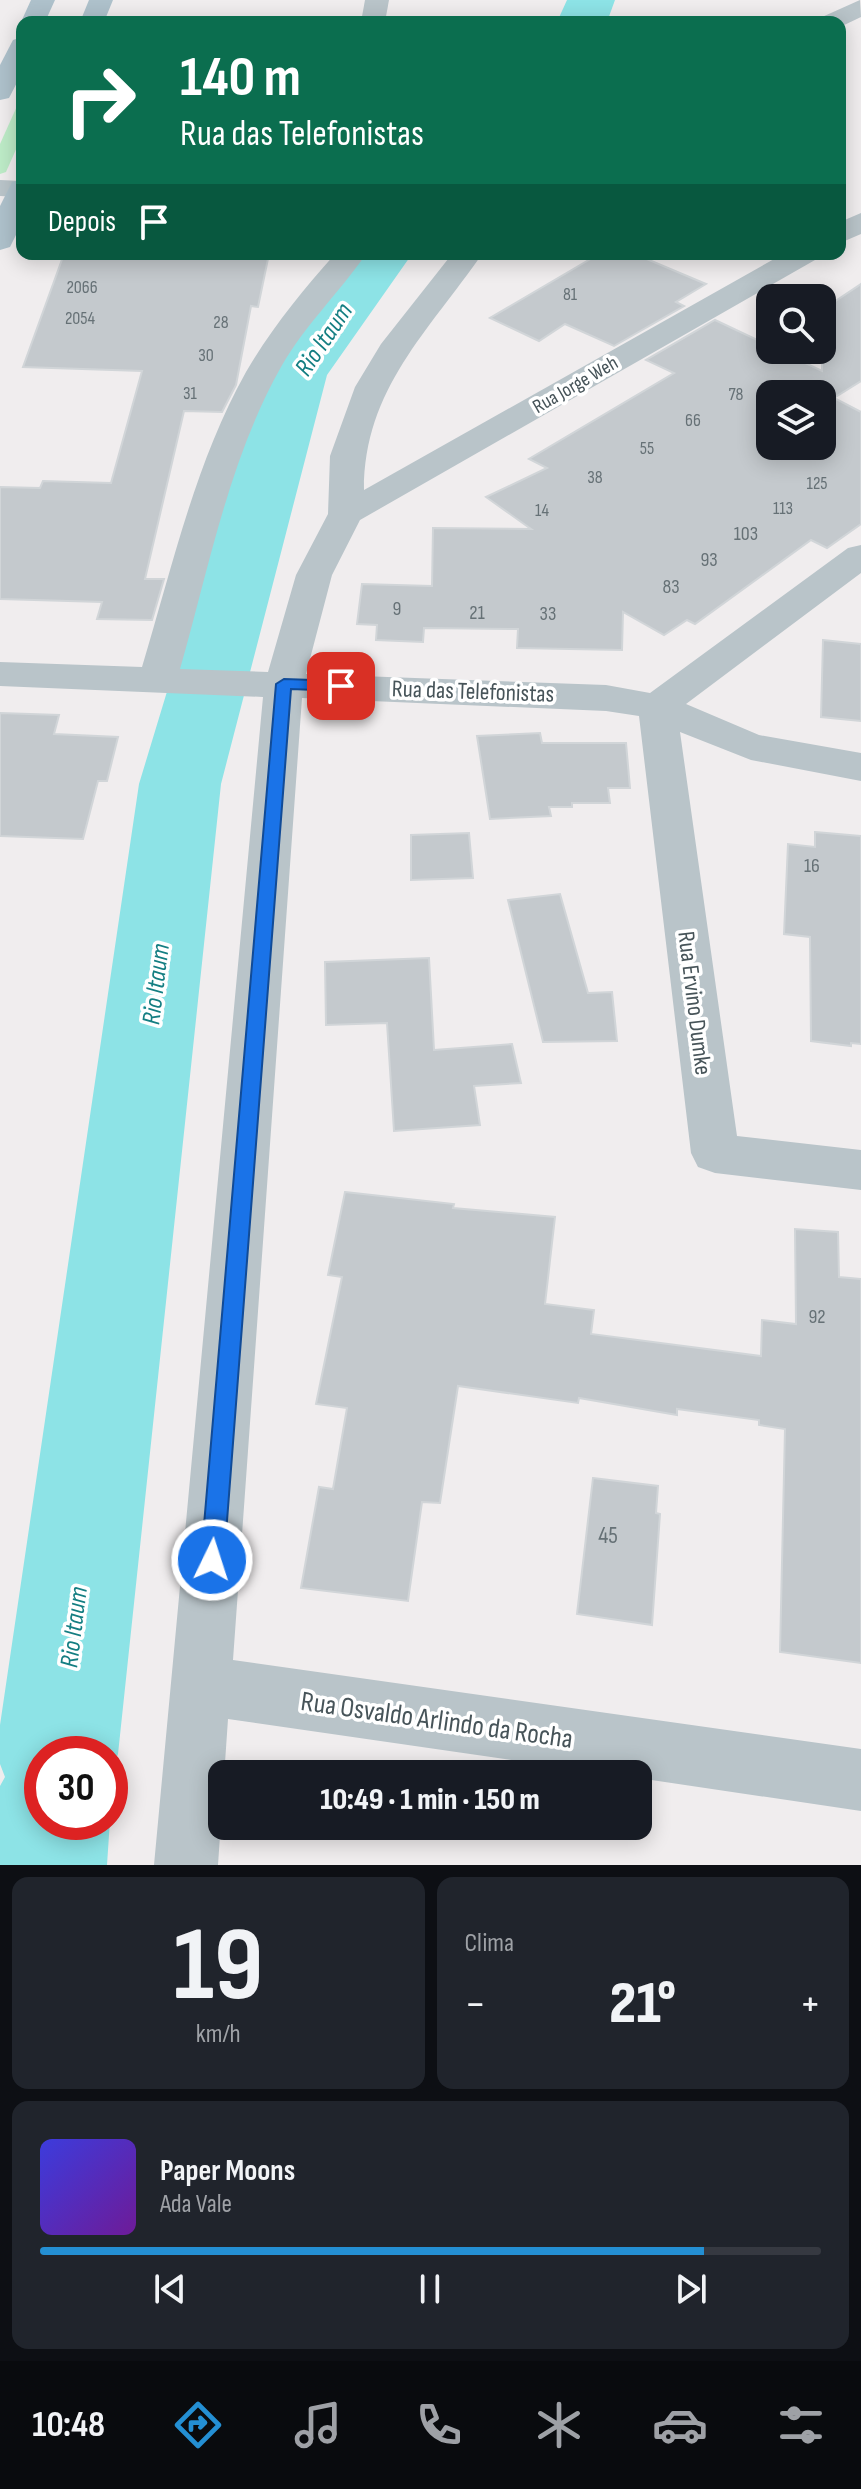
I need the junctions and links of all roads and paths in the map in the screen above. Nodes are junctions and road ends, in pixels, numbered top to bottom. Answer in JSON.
{"nodes":[{"id":1,"x":861,"y":7,"type":"edge"},
{"id":2,"x":843,"y":16,"type":"edge"},
{"id":3,"x":16,"y":58,"type":"edge"},
{"id":4,"x":0,"y":92,"type":"edge"},
{"id":5,"x":16,"y":202,"type":"edge"},
{"id":6,"x":0,"y":241,"type":"edge"},
{"id":7,"x":346,"y":260,"type":"edge"},
{"id":8,"x":462,"y":260,"type":"edge"},
{"id":9,"x":794,"y":260,"type":"edge"},
{"id":10,"x":346,"y":514,"type":"junction"},
{"id":11,"x":861,"y":556,"type":"edge"},
{"id":12,"x":0,"y":674,"type":"edge"},
{"id":13,"x":170,"y":680,"type":"junction"},
{"id":14,"x":284,"y":684,"type":"junction"},
{"id":15,"x":657,"y":707,"type":"junction"},
{"id":16,"x":861,"y":767,"type":"edge"},
{"id":17,"x":861,"y":1170,"type":"edge"},
{"id":18,"x":202,"y":1685,"type":"junction"},
{"id":19,"x":861,"y":1780,"type":"edge"},
{"id":20,"x":186,"y":1865,"type":"edge"}],
"edges":[{"from":1,"to":2,"type":"street"},
{"from":3,"to":4,"type":"main road"},
{"from":5,"to":6,"type":"main road"},
{"from":7,"to":13,"type":"street"},
{"from":8,"to":10,"type":"street"},
{"from":9,"to":10,"type":"street","name":"Rua Jorge Weh"},
{"from":10,"to":14,"type":"street"},
{"from":11,"to":15,"type":"street"},
{"from":12,"to":13,"type":"street","name":"Rua das Telefonistas"},
{"from":13,"to":14,"type":"street","name":"Rua das Telefonistas"},
{"from":14,"to":15,"type":"street","name":"Rua das Telefonistas"},
{"from":14,"to":18,"type":"street"},
{"from":15,"to":16,"type":"street","name":"Rua das Telefonistas"},
{"from":15,"to":17,"type":"street","name":"Rua Ervino Dumke"},
{"from":18,"to":19,"type":"street","name":"Rua Osvaldo Arlindo da Rocha"},
{"from":18,"to":20,"type":"street"}]}
